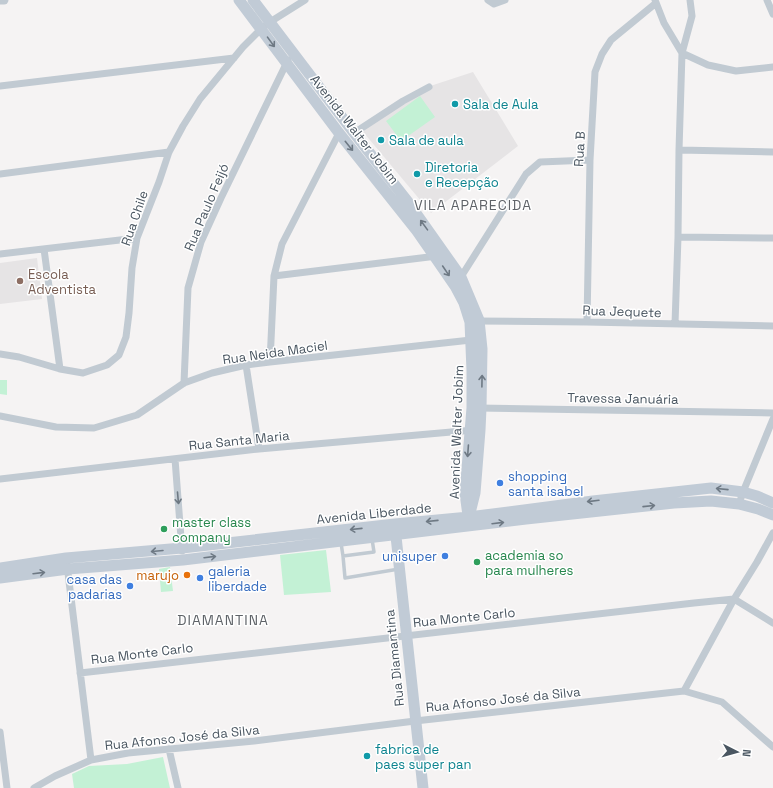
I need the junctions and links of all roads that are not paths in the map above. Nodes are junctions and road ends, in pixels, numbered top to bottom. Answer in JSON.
{"nodes":[{"id":1,"x":0,"y":0,"type":"edge"},
{"id":2,"x":4,"y":0,"type":"edge"},
{"id":3,"x":239,"y":0,"type":"edge"},
{"id":4,"x":253,"y":0,"type":"edge"},
{"id":5,"x":305,"y":0,"type":"edge"},
{"id":6,"x":505,"y":0,"type":"edge"},
{"id":7,"x":690,"y":0,"type":"edge"},
{"id":8,"x":766,"y":0,"type":"edge"},
{"id":9,"x":655,"y":1,"type":"edge"},
{"id":10,"x":491,"y":2,"type":"edge"},
{"id":11,"x":773,"y":14,"type":"edge"},
{"id":12,"x":266,"y":25,"type":"junction"},
{"id":13,"x":293,"y":53,"type":"junction"},
{"id":14,"x":682,"y":53,"type":"junction"},
{"id":15,"x":234,"y":58,"type":"junction"},
{"id":16,"x":286,"y":62,"type":"junction"},
{"id":17,"x":773,"y":67,"type":"edge"},
{"id":18,"x":0,"y":86,"type":"edge"},
{"id":19,"x":429,"y":87,"type":"dead end"},
{"id":20,"x":339,"y":133,"type":"junction"},
{"id":21,"x":354,"y":133,"type":"junction"},
{"id":22,"x":679,"y":150,"type":"junction"},
{"id":23,"x":169,"y":152,"type":"junction"},
{"id":24,"x":773,"y":152,"type":"edge"},
{"id":25,"x":590,"y":160,"type":"junction"},
{"id":26,"x":0,"y":174,"type":"edge"},
{"id":27,"x":678,"y":237,"type":"junction"},
{"id":28,"x":137,"y":238,"type":"junction"},
{"id":29,"x":773,"y":238,"type":"edge"},
{"id":30,"x":44,"y":249,"type":"junction"},
{"id":31,"x":439,"y":253,"type":"junction"},
{"id":32,"x":0,"y":254,"type":"edge"},
{"id":33,"x":274,"y":276,"type":"junction"},
{"id":34,"x":458,"y":281,"type":"junction"},
{"id":35,"x":475,"y":321,"type":"junction"},
{"id":36,"x":587,"y":322,"type":"junction"},
{"id":37,"x":675,"y":324,"type":"junction"},
{"id":38,"x":773,"y":326,"type":"edge"},
{"id":39,"x":471,"y":340,"type":"junction"},
{"id":40,"x":0,"y":354,"type":"edge"},
{"id":41,"x":270,"y":362,"type":"junction"},
{"id":42,"x":246,"y":365,"type":"junction"},
{"id":43,"x":60,"y":370,"type":"junction"},
{"id":44,"x":184,"y":383,"type":"junction"},
{"id":45,"x":477,"y":408,"type":"junction"},
{"id":46,"x":773,"y":413,"type":"edge"},
{"id":47,"x":0,"y":416,"type":"edge"},
{"id":48,"x":773,"y":419,"type":"edge"},
{"id":49,"x":475,"y":430,"type":"junction"},
{"id":50,"x":259,"y":449,"type":"junction"},
{"id":51,"x":174,"y":460,"type":"junction"},
{"id":52,"x":0,"y":479,"type":"edge"},
{"id":53,"x":743,"y":492,"type":"junction"},
{"id":54,"x":773,"y":503,"type":"edge"},
{"id":55,"x":739,"y":504,"type":"junction"},
{"id":56,"x":526,"y":514,"type":"junction"},
{"id":57,"x":773,"y":516,"type":"edge"},
{"id":58,"x":469,"y":522,"type":"junction"},
{"id":59,"x":395,"y":530,"type":"junction"},
{"id":60,"x":773,"y":533,"type":"edge"},
{"id":61,"x":372,"y":537,"type":"junction"},
{"id":62,"x":341,"y":541,"type":"junction"},
{"id":63,"x":182,"y":548,"type":"junction"},
{"id":64,"x":342,"y":556,"type":"junction"},
{"id":65,"x":183,"y":560,"type":"junction"},
{"id":66,"x":67,"y":564,"type":"junction"},
{"id":67,"x":0,"y":568,"type":"edge"},
{"id":68,"x":399,"y":569,"type":"junction"},
{"id":69,"x":0,"y":578,"type":"edge"},
{"id":70,"x":734,"y":600,"type":"junction"},
{"id":71,"x":773,"y":623,"type":"edge"},
{"id":72,"x":406,"y":635,"type":"junction"},
{"id":73,"x":80,"y":672,"type":"junction"},
{"id":74,"x":684,"y":691,"type":"junction"},
{"id":75,"x":416,"y":721,"type":"junction"},
{"id":76,"x":0,"y":732,"type":"edge"},
{"id":77,"x":773,"y":747,"type":"edge"},
{"id":78,"x":169,"y":749,"type":"junction"},
{"id":79,"x":91,"y":760,"type":"junction"},
{"id":80,"x":7,"y":788,"type":"edge"},
{"id":81,"x":34,"y":788,"type":"edge"},
{"id":82,"x":178,"y":788,"type":"edge"},
{"id":83,"x":423,"y":788,"type":"edge"}],
"edges":[{"from":1,"to":2,"type":"street"},
{"from":3,"to":12,"type":"main road","name":"Avenida Walter Jobim"},
{"from":4,"to":12,"type":"main road","name":"Avenida Walter Jobim"},
{"from":5,"to":12,"type":"street","name":"Rua Chile"},
{"from":6,"to":10,"type":"street"},
{"from":7,"to":14,"type":"street"},
{"from":8,"to":11,"type":"street"},
{"from":9,"to":14,"type":"street"},
{"from":9,"to":25,"type":"street","name":"Rua B"},
{"from":12,"to":13,"type":"main road","name":"Avenida Walter Jobim"},
{"from":12,"to":15,"type":"street","name":"Rua Chile"},
{"from":12,"to":16,"type":"main road","name":"Avenida Walter Jobim","one_way":true},
{"from":13,"to":16,"type":"street","name":"Rua Paulo Feijó"},
{"from":13,"to":21,"type":"main road","name":"Avenida Walter Jobim"},
{"from":14,"to":17,"type":"street"},
{"from":14,"to":22,"type":"street"},
{"from":15,"to":18,"type":"street"},
{"from":15,"to":23,"type":"street","name":"Rua Chile"},
{"from":16,"to":20,"type":"main road","name":"Avenida Walter Jobim"},
{"from":16,"to":44,"type":"street","name":"Rua Paulo Feijó"},
{"from":19,"to":21,"type":"street"},
{"from":20,"to":31,"type":"main road","name":"Avenida Walter Jobim","one_way":true},
{"from":20,"to":33,"type":"street"},
{"from":31,"to":21,"type":"main road","name":"Avenida Walter Jobim","one_way":true},
{"from":22,"to":24,"type":"street"},
{"from":22,"to":27,"type":"street"},
{"from":23,"to":26,"type":"street"},
{"from":23,"to":28,"type":"street","name":"Rua Chile"},
{"from":25,"to":34,"type":"street"},
{"from":25,"to":36,"type":"street","name":"Rua B"},
{"from":27,"to":29,"type":"street"},
{"from":27,"to":37,"type":"street"},
{"from":28,"to":30,"type":"street"},
{"from":28,"to":43,"type":"street","name":"Rua Chile"},
{"from":30,"to":32,"type":"street"},
{"from":30,"to":43,"type":"street"},
{"from":31,"to":33,"type":"street"},
{"from":31,"to":34,"type":"main road","name":"Avenida Walter Jobim"},
{"from":33,"to":41,"type":"street"},
{"from":34,"to":35,"type":"main road","name":"Avenida Walter Jobim"},
{"from":35,"to":36,"type":"street","name":"Rua Jequete"},
{"from":35,"to":39,"type":"main road","name":"Avenida Walter Jobim"},
{"from":45,"to":35,"type":"main road","name":"Avenida Walter Jobim","one_way":true},
{"from":36,"to":37,"type":"street","name":"Rua Jequete"},
{"from":37,"to":38,"type":"street","name":"Rua Jequete"},
{"from":39,"to":41,"type":"street","name":"Rua Neida Maciel"},
{"from":39,"to":45,"type":"main road","name":"Avenida Walter Jobim"},
{"from":40,"to":43,"type":"street","name":"Rua Chile"},
{"from":41,"to":42,"type":"street","name":"Rua Neida Maciel"},
{"from":42,"to":44,"type":"street","name":"Rua Neida Maciel"},
{"from":42,"to":50,"type":"street"},
{"from":44,"to":47,"type":"street","name":"Rua Neida Maciel"},
{"from":45,"to":46,"type":"street","name":"Travessa Januária"},
{"from":45,"to":49,"type":"main road","name":"Avenida Walter Jobim"},
{"from":48,"to":53,"type":"street"},
{"from":49,"to":50,"type":"street","name":"Rua Santa Maria"},
{"from":49,"to":58,"type":"main road","name":"Avenida Walter Jobim"},
{"from":50,"to":51,"type":"street","name":"Rua Santa Maria"},
{"from":51,"to":52,"type":"street","name":"Rua Santa Maria"},
{"from":51,"to":63,"type":"street","one_way":true},
{"from":53,"to":54,"type":"main road","name":"Avenida Liberdade"},
{"from":53,"to":55,"type":"street"},
{"from":53,"to":56,"type":"main road","name":"Avenida Liberdade","one_way":true},
{"from":56,"to":55,"type":"main road","name":"Avenida Liberdade","one_way":true},
{"from":55,"to":57,"type":"main road","name":"Avenida Liberdade"},
{"from":56,"to":58,"type":"main road","name":"Avenida Liberdade"},
{"from":58,"to":59,"type":"main road","name":"Avenida Liberdade"},
{"from":59,"to":61,"type":"main road","name":"Avenida Liberdade"},
{"from":59,"to":63,"type":"main road","name":"Avenida Liberdade","one_way":true},
{"from":59,"to":68,"type":"main road","name":"Rua Diamantina"},
{"from":60,"to":70,"type":"street"},
{"from":61,"to":62,"type":"main road","name":"Avenida Liberdade"},
{"from":61,"to":64,"type":"lane"},
{"from":62,"to":64,"type":"lane"},
{"from":65,"to":62,"type":"main road","name":"Avenida Liberdade","one_way":true},
{"from":63,"to":65,"type":"street"},
{"from":63,"to":66,"type":"main road","name":"Avenida Liberdade","one_way":true},
{"from":64,"to":68,"type":"lane"},
{"from":65,"to":66,"type":"main road","name":"Avenida Liberdade"},
{"from":66,"to":67,"type":"main road","name":"Avenida Liberdade"},
{"from":69,"to":66,"type":"main road","name":"Avenida Liberdade","one_way":true},
{"from":66,"to":73,"type":"street"},
{"from":68,"to":72,"type":"main road","name":"Rua Diamantina"},
{"from":70,"to":71,"type":"street"},
{"from":70,"to":72,"type":"street","name":"Rua Monte Carlo"},
{"from":70,"to":74,"type":"street"},
{"from":72,"to":73,"type":"street","name":"Rua Monte Carlo"},
{"from":72,"to":75,"type":"main road","name":"Rua Diamantina"},
{"from":73,"to":79,"type":"street"},
{"from":74,"to":75,"type":"street","name":"Rua Afonso José da Silva"},
{"from":74,"to":77,"type":"street","name":"Rua Afonso José da Silva"},
{"from":75,"to":78,"type":"street","name":"Rua Afonso José da Silva"},
{"from":75,"to":83,"type":"main road","name":"Rua Diamantina"},
{"from":76,"to":80,"type":"street"},
{"from":78,"to":79,"type":"street","name":"Rua Afonso José da Silva"},
{"from":78,"to":82,"type":"street"},
{"from":79,"to":81,"type":"street","name":"Rua Afonso José da Silva"}]}
